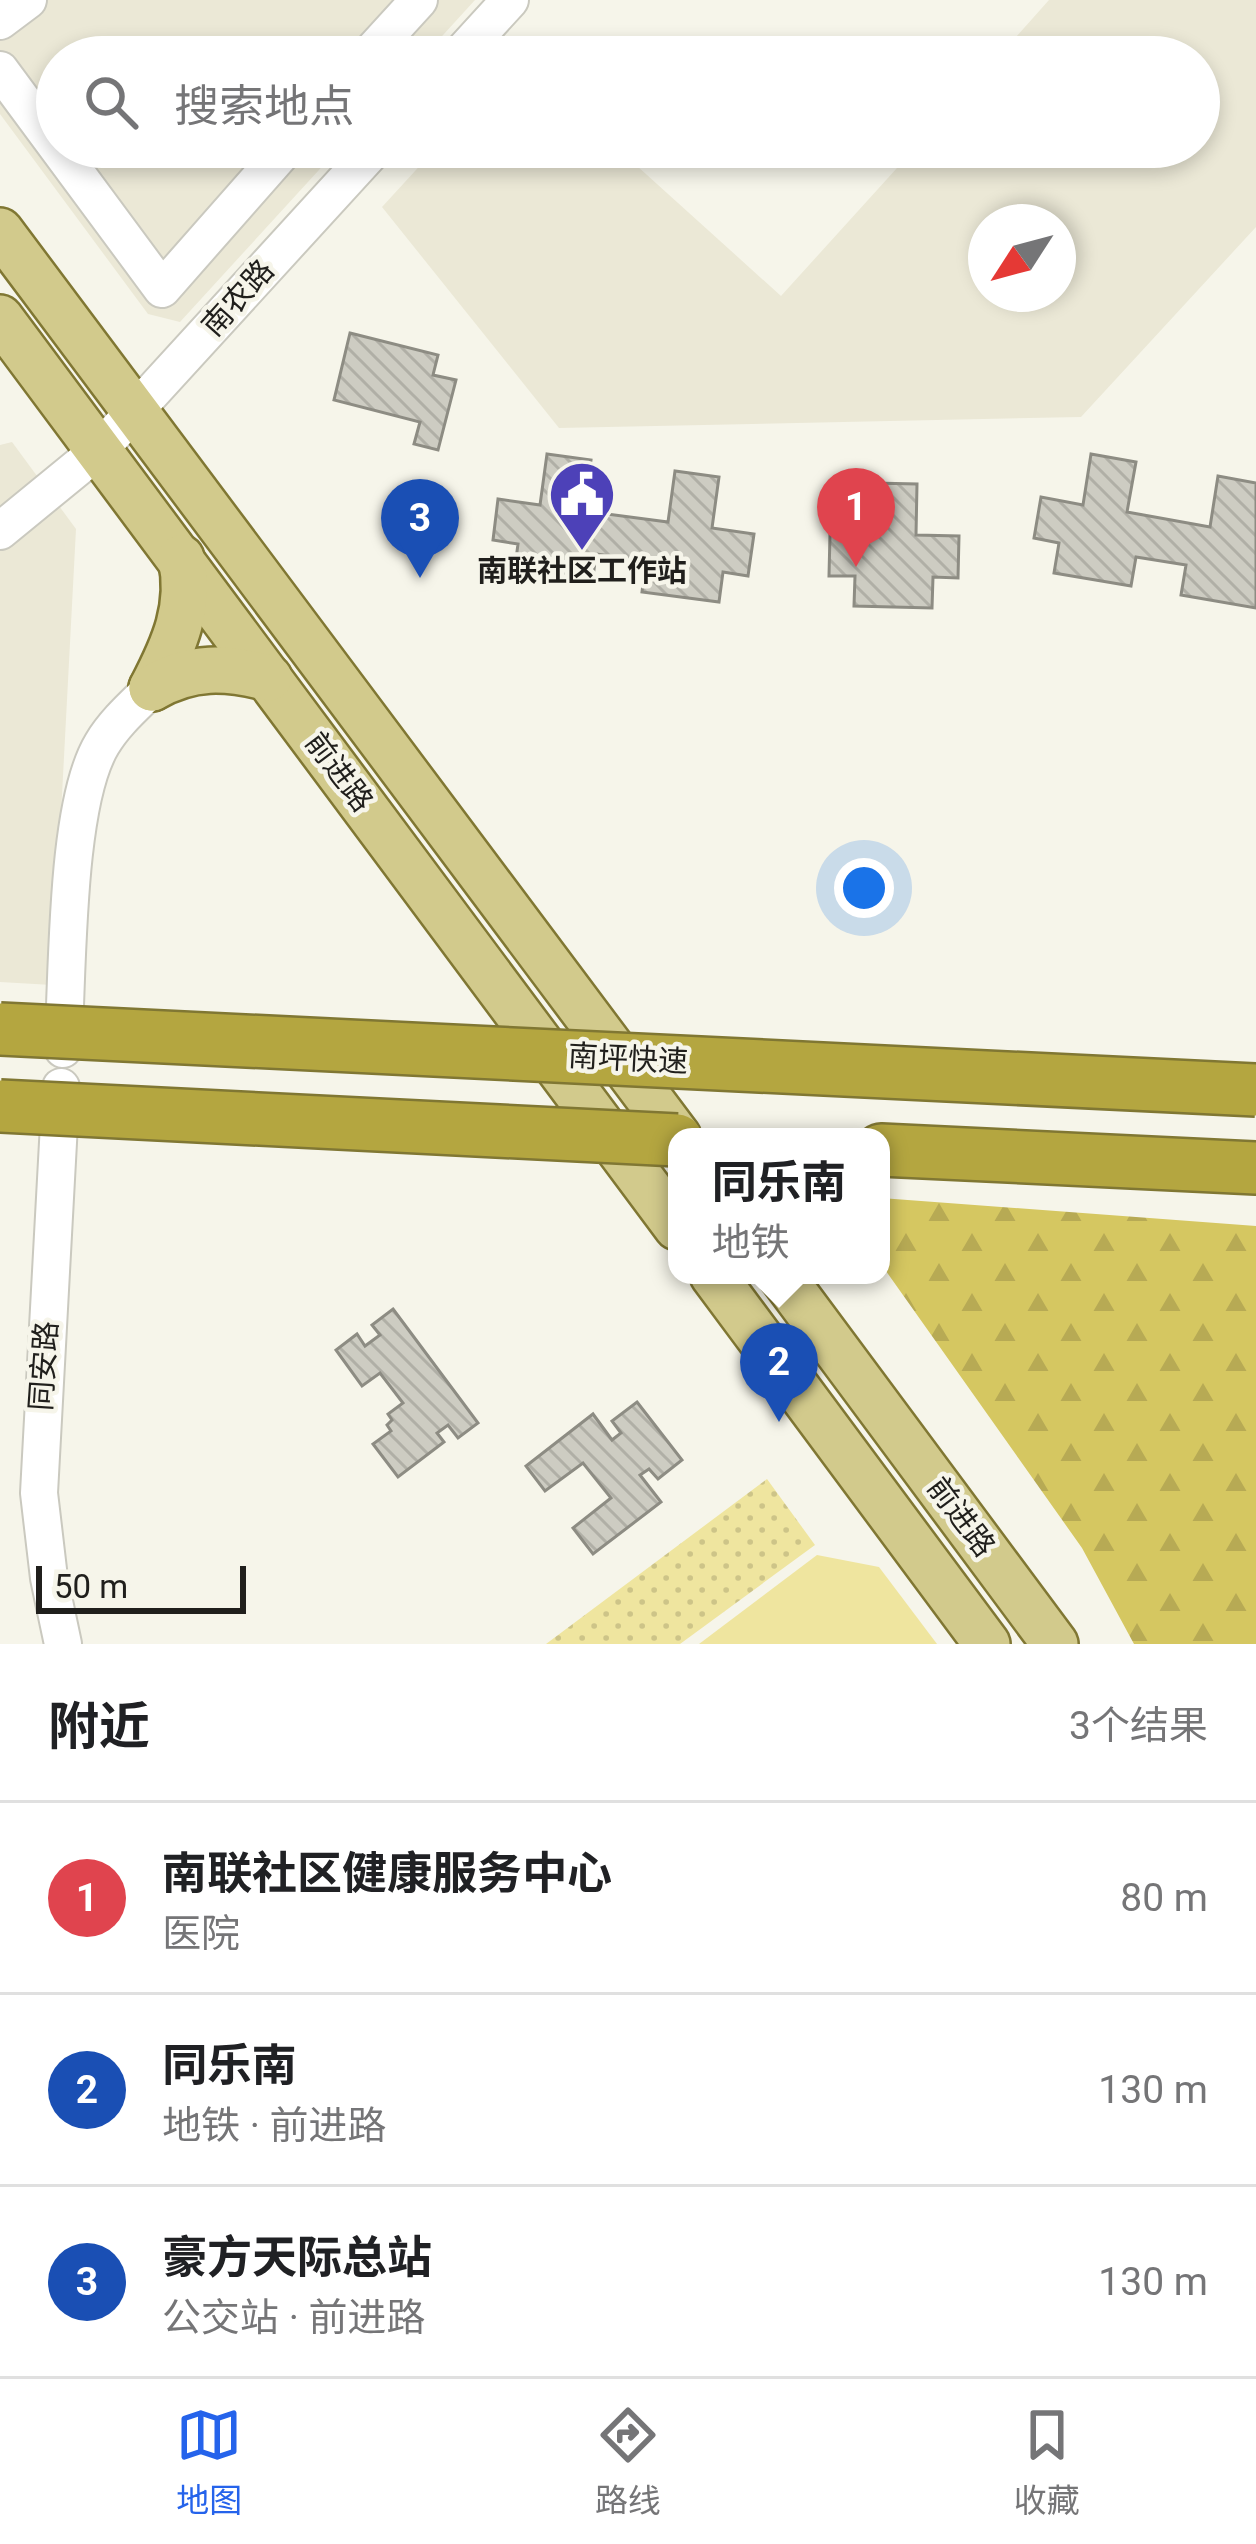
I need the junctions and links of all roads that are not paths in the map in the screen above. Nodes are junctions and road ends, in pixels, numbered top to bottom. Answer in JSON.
{"nodes":[{"id":1,"x":28,"y":0,"type":"edge"},
{"id":2,"x":419,"y":0,"type":"edge"},
{"id":3,"x":510,"y":0,"type":"edge"},
{"id":4,"x":0,"y":21,"type":"edge"},
{"id":5,"x":387,"y":36,"type":"edge"},
{"id":6,"x":477,"y":36,"type":"edge"},
{"id":7,"x":0,"y":70,"type":"edge"},
{"id":8,"x":36,"y":119,"type":"edge"},
{"id":9,"x":72,"y":168,"type":"edge"},
{"id":10,"x":269,"y":168,"type":"edge"},
{"id":11,"x":357,"y":168,"type":"edge"},
{"id":12,"x":0,"y":231,"type":"edge"},
{"id":13,"x":0,"y":318,"type":"edge"},
{"id":14,"x":136,"y":410,"type":"junction"},
{"id":15,"x":99,"y":450,"type":"junction"},
{"id":16,"x":0,"y":531,"type":"edge"},
{"id":17,"x":181,"y":558,"type":"junction"},
{"id":18,"x":269,"y":678,"type":"junction"},
{"id":19,"x":152,"y":688,"type":"junction"},
{"id":20,"x":0,"y":1028,"type":"edge"},
{"id":21,"x":63,"y":1049,"type":"dead end"},
{"id":22,"x":61,"y":1087,"type":"dead end"},
{"id":23,"x":1256,"y":1090,"type":"edge"},
{"id":24,"x":0,"y":1106,"type":"edge"},
{"id":25,"x":670,"y":1128,"type":"edge"},
{"id":26,"x":668,"y":1138,"type":"edge"},
{"id":27,"x":890,"y":1147,"type":"edge"},
{"id":28,"x":1256,"y":1164,"type":"edge"},
{"id":29,"x":668,"y":1215,"type":"edge"},
{"id":30,"x":720,"y":1284,"type":"edge"},
{"id":31,"x":788,"y":1284,"type":"edge"},
{"id":32,"x":63,"y":1644,"type":"edge"},
{"id":33,"x":987,"y":1644,"type":"edge"},
{"id":34,"x":1055,"y":1644,"type":"edge"}],
"edges":[{"from":1,"to":4,"type":"street"},
{"from":2,"to":5,"type":"street"},
{"from":3,"to":6,"type":"street"},
{"from":7,"to":8,"type":"street"},
{"from":9,"to":10,"type":"street"},
{"from":11,"to":14,"type":"street","name":"南农路"},
{"from":12,"to":14,"type":"main road","name":"前进路"},
{"from":13,"to":15,"type":"main road","name":"前进路"},
{"from":14,"to":15,"type":"street","name":"南农路"},
{"from":14,"to":25,"type":"main road","name":"前进路"},
{"from":15,"to":16,"type":"street","name":"南农路"},
{"from":15,"to":17,"type":"main road","name":"前进路"},
{"from":17,"to":18,"type":"main road","name":"前进路"},
{"from":17,"to":19,"type":"main road"},
{"from":18,"to":19,"type":"main road"},
{"from":18,"to":29,"type":"main road","name":"前进路"},
{"from":19,"to":21,"type":"street"},
{"from":20,"to":23,"type":"highway","name":"南坪快速","bridge":true},
{"from":22,"to":32,"type":"street","name":"同安路"},
{"from":24,"to":26,"type":"highway","bridge":true},
{"from":27,"to":28,"type":"highway"},
{"from":30,"to":33,"type":"main road","name":"前进路"},
{"from":31,"to":34,"type":"main road","name":"前进路"}]}
